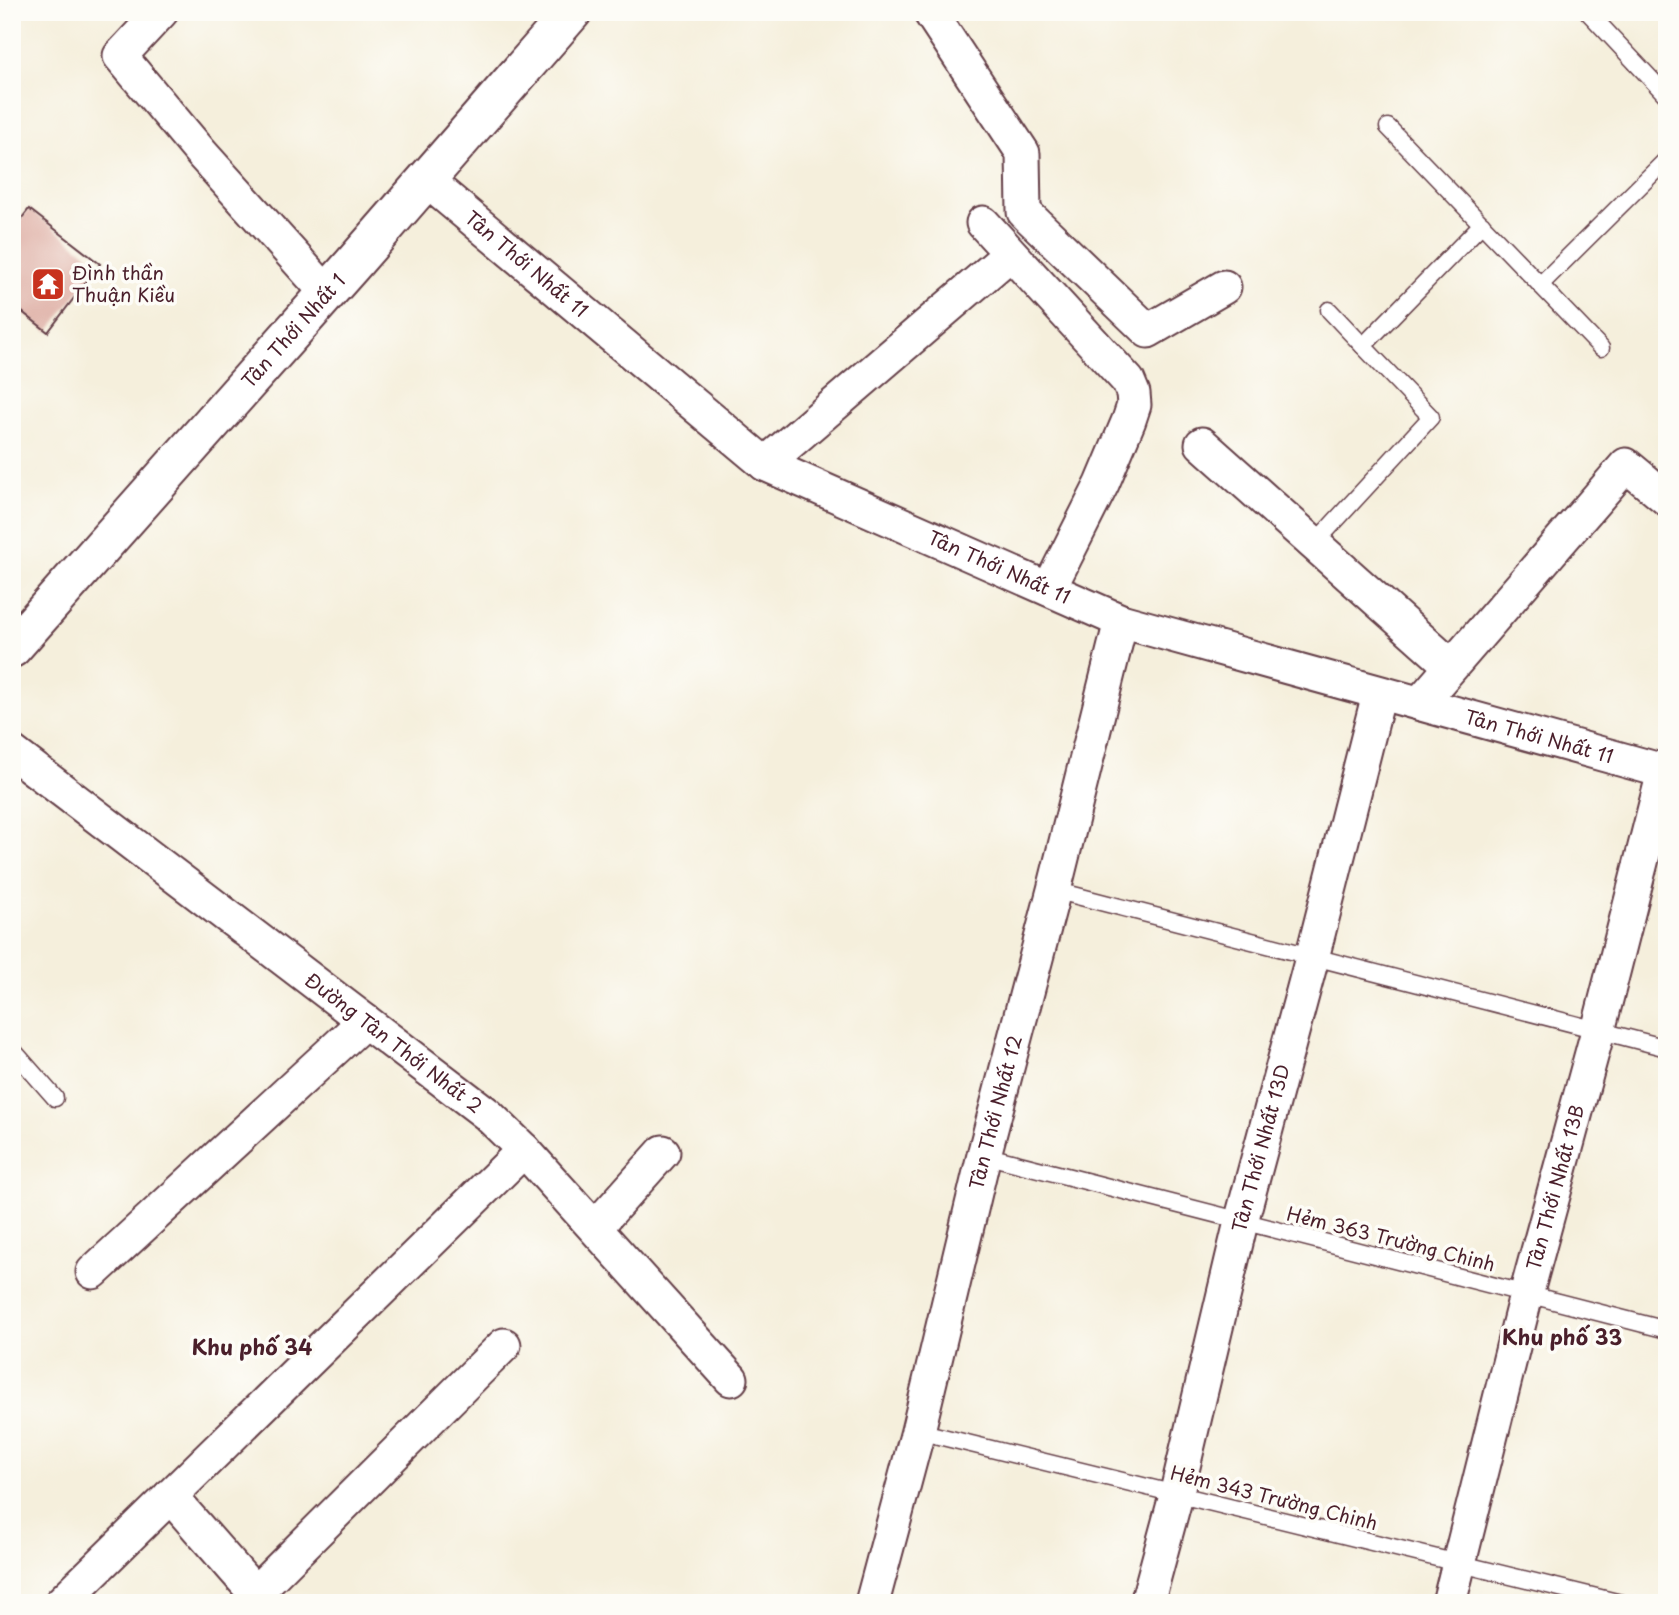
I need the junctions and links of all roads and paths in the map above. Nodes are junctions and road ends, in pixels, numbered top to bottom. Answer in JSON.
{"nodes":[{"id":1,"x":161,"y":12,"type":"edge"},
{"id":2,"x":572,"y":12,"type":"edge"},
{"id":3,"x":930,"y":12,"type":"edge"},
{"id":4,"x":1588,"y":12,"type":"edge"},
{"id":5,"x":1667,"y":96,"type":"edge"},
{"id":6,"x":1388,"y":127,"type":"dead end"},
{"id":7,"x":1667,"y":159,"type":"edge"},
{"id":8,"x":426,"y":180,"type":"junction"},
{"id":9,"x":983,"y":223,"type":"dead end"},
{"id":10,"x":1482,"y":224,"type":"junction"},
{"id":11,"x":1010,"y":254,"type":"junction"},
{"id":12,"x":1540,"y":285,"type":"junction"},
{"id":13,"x":1224,"y":287,"type":"dead end"},
{"id":14,"x":327,"y":293,"type":"junction"},
{"id":15,"x":1329,"y":310,"type":"dead end"},
{"id":16,"x":1363,"y":346,"type":"junction"},
{"id":17,"x":1601,"y":348,"type":"dead end"},
{"id":18,"x":1202,"y":444,"type":"dead end"},
{"id":19,"x":765,"y":464,"type":"junction"},
{"id":20,"x":1667,"y":499,"type":"edge"},
{"id":21,"x":1314,"y":544,"type":"junction"},
{"id":22,"x":1049,"y":589,"type":"junction"},
{"id":23,"x":1121,"y":621,"type":"junction"},
{"id":24,"x":12,"y":648,"type":"edge"},
{"id":25,"x":1451,"y":666,"type":"junction"},
{"id":26,"x":1379,"y":694,"type":"junction"},
{"id":27,"x":1420,"y":703,"type":"junction"},
{"id":28,"x":12,"y":752,"type":"edge"},
{"id":29,"x":1666,"y":772,"type":"edge"},
{"id":30,"x":1054,"y":890,"type":"junction"},
{"id":31,"x":1312,"y":958,"type":"junction"},
{"id":32,"x":365,"y":1021,"type":"junction"},
{"id":33,"x":1598,"y":1031,"type":"junction"},
{"id":34,"x":1667,"y":1048,"type":"edge"},
{"id":35,"x":12,"y":1049,"type":"edge"},
{"id":36,"x":55,"y":1098,"type":"dead end"},
{"id":37,"x":524,"y":1150,"type":"junction"},
{"id":38,"x":663,"y":1152,"type":"dead end"},
{"id":39,"x":984,"y":1155,"type":"junction"},
{"id":40,"x":1241,"y":1222,"type":"junction"},
{"id":41,"x":595,"y":1228,"type":"junction"},
{"id":42,"x":93,"y":1272,"type":"dead end"},
{"id":43,"x":1526,"y":1295,"type":"junction"},
{"id":44,"x":1667,"y":1330,"type":"edge"},
{"id":45,"x":504,"y":1345,"type":"dead end"},
{"id":46,"x":731,"y":1379,"type":"dead end"},
{"id":47,"x":918,"y":1431,"type":"junction"},
{"id":48,"x":170,"y":1496,"type":"junction"},
{"id":49,"x":1176,"y":1496,"type":"junction"},
{"id":50,"x":1459,"y":1564,"type":"junction"},
{"id":51,"x":61,"y":1603,"type":"edge"},
{"id":52,"x":872,"y":1603,"type":"edge"},
{"id":53,"x":1147,"y":1603,"type":"edge"},
{"id":54,"x":1448,"y":1603,"type":"edge"},
{"id":55,"x":1621,"y":1603,"type":"edge"}],
"edges":[{"from":1,"to":14,"type":"street"},
{"from":2,"to":8,"type":"street","name":"Tân Thới Nhất 1"},
{"from":3,"to":13,"type":"street"},
{"from":4,"to":5,"type":"lane"},
{"from":6,"to":10,"type":"lane"},
{"from":7,"to":12,"type":"lane"},
{"from":8,"to":14,"type":"street","name":"Tân Thới Nhất 1"},
{"from":8,"to":19,"type":"street","name":"Tân Thới Nhất 11"},
{"from":9,"to":11,"type":"street"},
{"from":10,"to":12,"type":"lane"},
{"from":10,"to":16,"type":"lane"},
{"from":11,"to":19,"type":"street"},
{"from":11,"to":22,"type":"street"},
{"from":12,"to":17,"type":"lane"},
{"from":14,"to":24,"type":"street","name":"Tân Thới Nhất 1"},
{"from":15,"to":16,"type":"lane"},
{"from":16,"to":21,"type":"lane"},
{"from":18,"to":21,"type":"street"},
{"from":19,"to":22,"type":"street","name":"Tân Thới Nhất 11"},
{"from":20,"to":25,"type":"street"},
{"from":21,"to":25,"type":"street"},
{"from":22,"to":23,"type":"street","name":"Tân Thới Nhất 11"},
{"from":23,"to":26,"type":"street","name":"Tân Thới Nhất 11"},
{"from":23,"to":30,"type":"street","name":"Tân Thới Nhất 12"},
{"from":25,"to":27,"type":"street"},
{"from":26,"to":27,"type":"street","name":"Tân Thới Nhất 11"},
{"from":26,"to":31,"type":"street","name":"Tân Thới Nhất 13D"},
{"from":27,"to":29,"type":"street","name":"Tân Thới Nhất 11"},
{"from":28,"to":32,"type":"street","name":"Đường Tân Thới Nhất 2"},
{"from":29,"to":33,"type":"street","name":"Tân Thới Nhất 13B"},
{"from":30,"to":31,"type":"lane"},
{"from":30,"to":39,"type":"street","name":"Tân Thới Nhất 12"},
{"from":31,"to":33,"type":"lane"},
{"from":31,"to":40,"type":"street","name":"Tân Thới Nhất 13D"},
{"from":32,"to":37,"type":"street","name":"Đường Tân Thới Nhất 2"},
{"from":32,"to":42,"type":"street"},
{"from":33,"to":34,"type":"lane"},
{"from":33,"to":43,"type":"street","name":"Tân Thới Nhất 13B"},
{"from":35,"to":36,"type":"lane"},
{"from":37,"to":41,"type":"street","name":"Đường Tân Thới Nhất 2"},
{"from":37,"to":48,"type":"street"},
{"from":38,"to":41,"type":"street"},
{"from":39,"to":40,"type":"lane","name":"Hẻm 363 Trường Chinh"},
{"from":39,"to":47,"type":"street","name":"Tân Thới Nhất 12"},
{"from":40,"to":43,"type":"lane","name":"Hẻm 363 Trường Chinh"},
{"from":40,"to":49,"type":"street","name":"Tân Thới Nhất 13D"},
{"from":41,"to":46,"type":"street","name":"Đường Tân Thới Nhất 2"},
{"from":43,"to":44,"type":"lane","name":"Hẻm 363 Trường Chinh"},
{"from":43,"to":50,"type":"street","name":"Tân Thới Nhất 13B"},
{"from":45,"to":48,"type":"street"},
{"from":47,"to":49,"type":"lane","name":"Hẻm 343 Trường Chinh"},
{"from":47,"to":52,"type":"street","name":"Tân Thới Nhất 12"},
{"from":48,"to":51,"type":"street"},
{"from":49,"to":50,"type":"lane","name":"Hẻm 343 Trường Chinh"},
{"from":49,"to":53,"type":"street","name":"Tân Thới Nhất 13D"},
{"from":50,"to":54,"type":"street","name":"Tân Thới Nhất 13B"},
{"from":50,"to":55,"type":"lane","name":"Hẻm 343 Trường Chinh"}]}
